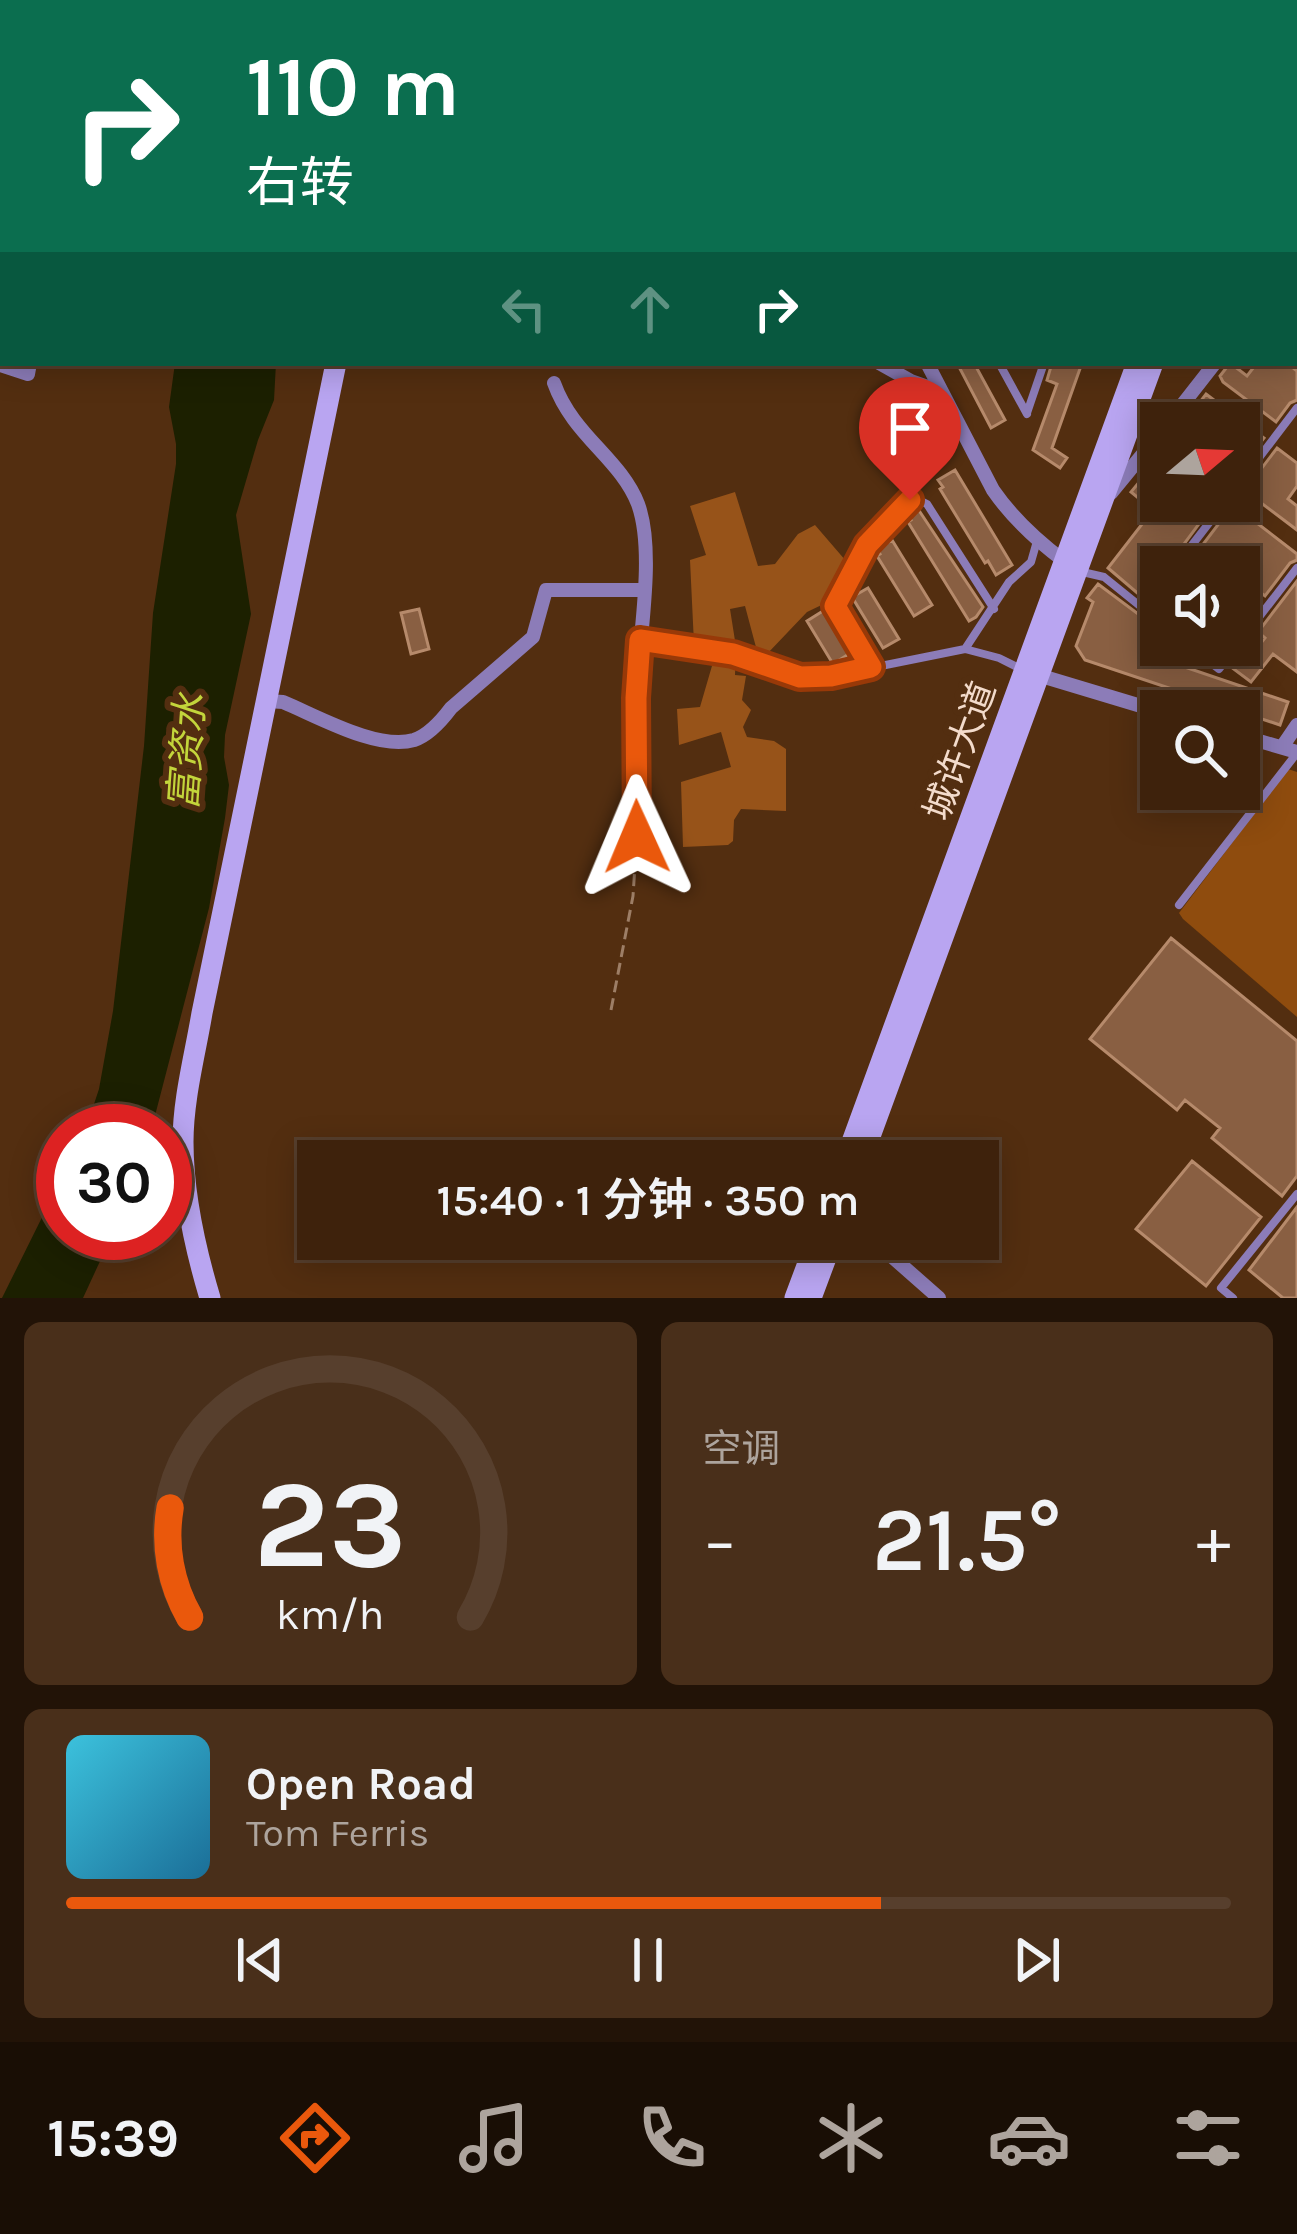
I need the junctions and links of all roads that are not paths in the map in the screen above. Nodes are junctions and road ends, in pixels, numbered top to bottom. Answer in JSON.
{"nodes":[{"id":1,"x":3,"y":366,"type":"edge"},
{"id":2,"x":29,"y":366,"type":"edge"},
{"id":3,"x":335,"y":366,"type":"edge"},
{"id":4,"x":884,"y":366,"type":"edge"},
{"id":5,"x":929,"y":366,"type":"edge"},
{"id":6,"x":1000,"y":366,"type":"edge"},
{"id":7,"x":1043,"y":366,"type":"edge"},
{"id":8,"x":1136,"y":366,"type":"edge"},
{"id":9,"x":1152,"y":366,"type":"edge"},
{"id":10,"x":1213,"y":366,"type":"edge"},
{"id":11,"x":554,"y":383,"type":"dead end"},
{"id":12,"x":942,"y":392,"type":"junction"},
{"id":13,"x":1184,"y":402,"type":"edge"},
{"id":14,"x":1297,"y":408,"type":"edge"},
{"id":15,"x":1260,"y":456,"type":"edge"},
{"id":16,"x":1140,"y":458,"type":"edge"},
{"id":17,"x":1101,"y":505,"type":"junction"},
{"id":18,"x":1210,"y":522,"type":"edge"},
{"id":19,"x":1036,"y":541,"type":"junction"},
{"id":20,"x":1191,"y":546,"type":"edge"},
{"id":21,"x":1071,"y":566,"type":"junction"},
{"id":22,"x":1297,"y":568,"type":"edge"},
{"id":23,"x":643,"y":590,"type":"junction"},
{"id":24,"x":1140,"y":607,"type":"edge"},
{"id":25,"x":994,"y":609,"type":"junction"},
{"id":26,"x":1260,"y":616,"type":"edge"},
{"id":27,"x":640,"y":640,"type":"junction"},
{"id":28,"x":965,"y":649,"type":"junction"},
{"id":29,"x":871,"y":667,"type":"junction"},
{"id":30,"x":1031,"y":673,"type":"junction"},
{"id":31,"x":267,"y":700,"type":"junction"},
{"id":32,"x":1140,"y":706,"type":"edge"},
{"id":33,"x":1297,"y":725,"type":"edge"},
{"id":34,"x":1260,"y":741,"type":"edge"},
{"id":35,"x":1292,"y":751,"type":"edge"},
{"id":36,"x":637,"y":837,"type":"road end"},
{"id":37,"x":1179,"y":905,"type":"dead end"},
{"id":38,"x":853,"y":1140,"type":"edge"},
{"id":39,"x":868,"y":1140,"type":"edge"},
{"id":40,"x":1297,"y":1194,"type":"edge"},
{"id":41,"x":809,"y":1260,"type":"edge"},
{"id":42,"x":825,"y":1260,"type":"edge"},
{"id":43,"x":896,"y":1260,"type":"edge"},
{"id":44,"x":210,"y":1298,"type":"edge"},
{"id":45,"x":795,"y":1298,"type":"edge"},
{"id":46,"x":811,"y":1298,"type":"edge"},
{"id":47,"x":939,"y":1298,"type":"edge"},
{"id":48,"x":1233,"y":1298,"type":"edge"}],
"edges":[{"from":1,"to":2,"type":"street"},
{"from":3,"to":31,"type":"main road"},
{"from":4,"to":12,"type":"street"},
{"from":5,"to":12,"type":"street"},
{"from":6,"to":7,"type":"lane"},
{"from":8,"to":21,"type":"main road","name":"城许大道"},
{"from":9,"to":17,"type":"main road","name":"城许大道"},
{"from":10,"to":13,"type":"street"},
{"from":11,"to":23,"type":"street"},
{"from":12,"to":19,"type":"street"},
{"from":14,"to":15,"type":"lane"},
{"from":16,"to":17,"type":"street"},
{"from":17,"to":21,"type":"main road","name":"城许大道"},
{"from":18,"to":20,"type":"lane"},
{"from":19,"to":21,"type":"street"},
{"from":19,"to":25,"type":"lane"},
{"from":21,"to":24,"type":"lane"},
{"from":21,"to":30,"type":"main road","name":"城许大道"},
{"from":22,"to":26,"type":"lane"},
{"from":23,"to":27,"type":"street"},
{"from":23,"to":31,"type":"street"},
{"from":25,"to":28,"type":"lane"},
{"from":25,"to":29,"type":"lane"},
{"from":27,"to":29,"type":"lane"},
{"from":27,"to":36,"type":"street"},
{"from":28,"to":29,"type":"lane"},
{"from":28,"to":30,"type":"lane"},
{"from":30,"to":32,"type":"street"},
{"from":30,"to":38,"type":"main road","name":"城许大道"},
{"from":30,"to":39,"type":"main road","name":"城许大道"},
{"from":31,"to":44,"type":"main road"},
{"from":33,"to":35,"type":"street"},
{"from":34,"to":35,"type":"street"},
{"from":35,"to":37,"type":"lane"},
{"from":40,"to":48,"type":"lane"},
{"from":41,"to":45,"type":"main road"},
{"from":42,"to":46,"type":"main road"},
{"from":43,"to":47,"type":"street"}]}
